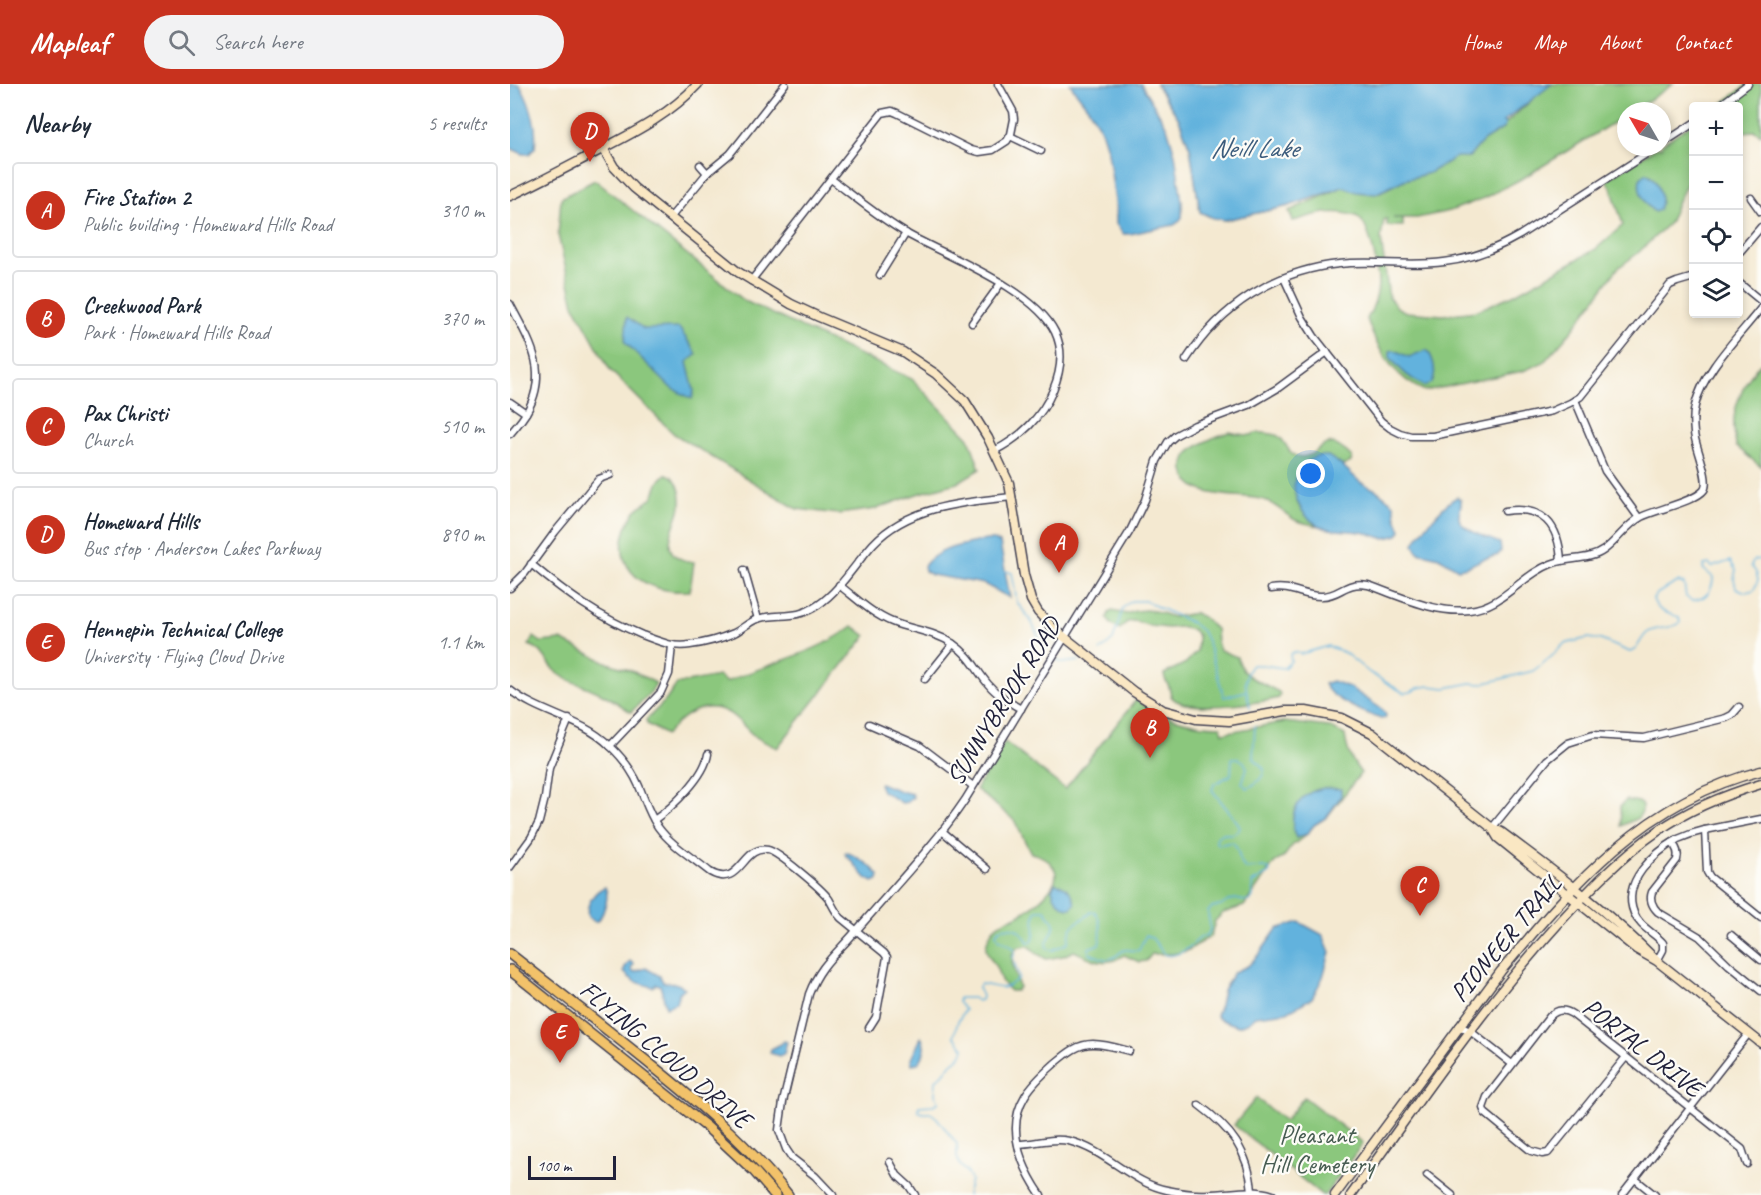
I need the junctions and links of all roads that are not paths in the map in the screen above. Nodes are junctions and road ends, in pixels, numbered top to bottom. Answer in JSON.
{"nodes":[{"id":1,"x":698,"y":84,"type":"edge"},
{"id":2,"x":785,"y":84,"type":"edge"},
{"id":3,"x":998,"y":84,"type":"edge"},
{"id":4,"x":1748,"y":84,"type":"edge"},
{"id":5,"x":765,"y":96,"type":"dead end"},
{"id":6,"x":772,"y":101,"type":"junction"},
{"id":7,"x":1724,"y":102,"type":"edge"},
{"id":8,"x":1689,"y":126,"type":"edge"},
{"id":9,"x":1010,"y":136,"type":"junction"},
{"id":10,"x":1671,"y":138,"type":"edge"},
{"id":11,"x":603,"y":148,"type":"junction"},
{"id":12,"x":1041,"y":151,"type":"dead end"},
{"id":13,"x":1643,"y":156,"type":"edge"},
{"id":14,"x":700,"y":165,"type":"dead end"},
{"id":15,"x":707,"y":173,"type":"junction"},
{"id":16,"x":831,"y":179,"type":"junction"},
{"id":17,"x":510,"y":196,"type":"edge"},
{"id":18,"x":1751,"y":198,"type":"dead end"},
{"id":19,"x":1761,"y":212,"type":"edge"},
{"id":20,"x":670,"y":218,"type":"junction"},
{"id":21,"x":1761,"y":227,"type":"edge"},
{"id":22,"x":906,"y":233,"type":"junction"},
{"id":23,"x":1743,"y":248,"type":"edge"},
{"id":24,"x":880,"y":275,"type":"dead end"},
{"id":25,"x":1284,"y":278,"type":"junction"},
{"id":26,"x":1689,"y":278,"type":"edge"},
{"id":27,"x":751,"y":281,"type":"junction"},
{"id":28,"x":1001,"y":283,"type":"junction"},
{"id":29,"x":1743,"y":286,"type":"edge"},
{"id":30,"x":1761,"y":301,"type":"edge"},
{"id":31,"x":510,"y":304,"type":"edge"},
{"id":32,"x":1761,"y":308,"type":"edge"},
{"id":33,"x":972,"y":323,"type":"dead end"},
{"id":34,"x":1327,"y":352,"type":"junction"},
{"id":35,"x":1186,"y":360,"type":"dead end"},
{"id":36,"x":1575,"y":400,"type":"junction"},
{"id":37,"x":510,"y":402,"type":"edge"},
{"id":38,"x":526,"y":413,"type":"junction"},
{"id":39,"x":510,"y":434,"type":"edge"},
{"id":40,"x":1418,"y":436,"type":"junction"},
{"id":41,"x":1418,"y":446,"type":"dead end"},
{"id":42,"x":994,"y":451,"type":"junction"},
{"id":43,"x":610,"y":474,"type":"dead end"},
{"id":44,"x":1012,"y":496,"type":"junction"},
{"id":45,"x":1505,"y":511,"type":"dead end"},
{"id":46,"x":1639,"y":518,"type":"junction"},
{"id":47,"x":1562,"y":561,"type":"junction"},
{"id":48,"x":531,"y":564,"type":"junction"},
{"id":49,"x":744,"y":570,"type":"dead end"},
{"id":50,"x":839,"y":585,"type":"junction"},
{"id":51,"x":510,"y":588,"type":"edge"},
{"id":52,"x":1271,"y":589,"type":"dead end"},
{"id":53,"x":758,"y":619,"type":"junction"},
{"id":54,"x":1065,"y":637,"type":"junction"},
{"id":55,"x":953,"y":644,"type":"junction"},
{"id":56,"x":672,"y":646,"type":"junction"},
{"id":57,"x":925,"y":679,"type":"dead end"},
{"id":58,"x":510,"y":690,"type":"edge"},
{"id":59,"x":1739,"y":707,"type":"dead end"},
{"id":60,"x":1021,"y":709,"type":"junction"},
{"id":61,"x":569,"y":719,"type":"junction"},
{"id":62,"x":869,"y":724,"type":"dead end"},
{"id":63,"x":610,"y":746,"type":"junction"},
{"id":64,"x":708,"y":754,"type":"dead end"},
{"id":65,"x":1761,"y":771,"type":"edge"},
{"id":66,"x":1761,"y":784,"type":"edge"},
{"id":67,"x":973,"y":786,"type":"junction"},
{"id":68,"x":1761,"y":819,"type":"edge"},
{"id":69,"x":654,"y":820,"type":"junction"},
{"id":70,"x":1492,"y":828,"type":"junction"},
{"id":71,"x":1705,"y":830,"type":"junction"},
{"id":72,"x":942,"y":831,"type":"junction"},
{"id":73,"x":1672,"y":843,"type":"junction"},
{"id":74,"x":510,"y":867,"type":"edge"},
{"id":75,"x":987,"y":869,"type":"dead end"},
{"id":76,"x":1571,"y":892,"type":"junction"},
{"id":77,"x":1581,"y":900,"type":"junction"},
{"id":78,"x":1761,"y":918,"type":"edge"},
{"id":79,"x":856,"y":931,"type":"junction"},
{"id":80,"x":1731,"y":935,"type":"dead end"},
{"id":81,"x":510,"y":954,"type":"edge"},
{"id":82,"x":1761,"y":960,"type":"edge"},
{"id":83,"x":1658,"y":961,"type":"junction"},
{"id":84,"x":510,"y":970,"type":"edge"},
{"id":85,"x":1761,"y":991,"type":"edge"},
{"id":86,"x":1459,"y":1026,"type":"junction"},
{"id":87,"x":868,"y":1028,"type":"dead end"},
{"id":88,"x":1470,"y":1031,"type":"junction"},
{"id":89,"x":1749,"y":1033,"type":"junction"},
{"id":90,"x":1761,"y":1043,"type":"edge"},
{"id":91,"x":1129,"y":1051,"type":"dead end"},
{"id":92,"x":1626,"y":1057,"type":"junction"},
{"id":93,"x":1512,"y":1064,"type":"junction"},
{"id":94,"x":1199,"y":1105,"type":"dead end"},
{"id":95,"x":1691,"y":1109,"type":"junction"},
{"id":96,"x":1018,"y":1144,"type":"junction"},
{"id":97,"x":891,"y":1162,"type":"dead end"},
{"id":98,"x":1747,"y":1164,"type":"dead end"},
{"id":99,"x":1427,"y":1175,"type":"dead end"},
{"id":100,"x":1635,"y":1179,"type":"junction"},
{"id":101,"x":1252,"y":1191,"type":"junction"},
{"id":102,"x":1164,"y":1192,"type":"edge"},
{"id":103,"x":775,"y":1195,"type":"edge"},
{"id":104,"x":788,"y":1195,"type":"edge"},
{"id":105,"x":833,"y":1195,"type":"edge"},
{"id":106,"x":915,"y":1195,"type":"edge"},
{"id":107,"x":1041,"y":1195,"type":"edge"},
{"id":108,"x":1273,"y":1195,"type":"edge"},
{"id":109,"x":1335,"y":1195,"type":"edge"},
{"id":110,"x":1351,"y":1195,"type":"edge"},
{"id":111,"x":1452,"y":1195,"type":"edge"},
{"id":112,"x":1622,"y":1195,"type":"edge"},
{"id":113,"x":1655,"y":1195,"type":"edge"}],
"edges":[{"from":1,"to":11,"type":"street"},
{"from":2,"to":6,"type":"street"},
{"from":3,"to":9,"type":"street"},
{"from":4,"to":7,"type":"street"},
{"from":5,"to":6,"type":"street"},
{"from":6,"to":15,"type":"street"},
{"from":8,"to":10,"type":"street"},
{"from":9,"to":12,"type":"street"},
{"from":9,"to":16,"type":"street"},
{"from":11,"to":17,"type":"street"},
{"from":11,"to":20,"type":"street"},
{"from":13,"to":25,"type":"street"},
{"from":14,"to":15,"type":"street"},
{"from":15,"to":20,"type":"street"},
{"from":16,"to":22,"type":"street"},
{"from":16,"to":27,"type":"street"},
{"from":18,"to":19,"type":"street"},
{"from":20,"to":27,"type":"street"},
{"from":21,"to":23,"type":"street"},
{"from":22,"to":24,"type":"street"},
{"from":22,"to":28,"type":"street"},
{"from":25,"to":34,"type":"street"},
{"from":25,"to":35,"type":"street"},
{"from":26,"to":36,"type":"street"},
{"from":27,"to":42,"type":"street"},
{"from":28,"to":33,"type":"street"},
{"from":28,"to":42,"type":"street"},
{"from":29,"to":30,"type":"street"},
{"from":31,"to":38,"type":"street"},
{"from":32,"to":46,"type":"street"},
{"from":34,"to":40,"type":"street"},
{"from":34,"to":54,"type":"street","name":"SUNNYBROOK ROAD"},
{"from":36,"to":40,"type":"street"},
{"from":36,"to":46,"type":"street"},
{"from":37,"to":38,"type":"street"},
{"from":38,"to":39,"type":"street"},
{"from":40,"to":41,"type":"street"},
{"from":42,"to":44,"type":"street"},
{"from":43,"to":48,"type":"street"},
{"from":44,"to":50,"type":"street"},
{"from":44,"to":54,"type":"street"},
{"from":45,"to":47,"type":"street"},
{"from":46,"to":47,"type":"street"},
{"from":47,"to":52,"type":"street"},
{"from":48,"to":51,"type":"street"},
{"from":48,"to":56,"type":"street"},
{"from":49,"to":53,"type":"street"},
{"from":50,"to":53,"type":"street"},
{"from":50,"to":55,"type":"street"},
{"from":53,"to":56,"type":"street"},
{"from":54,"to":60,"type":"street","name":"SUNNYBROOK ROAD"},
{"from":54,"to":70,"type":"street"},
{"from":55,"to":57,"type":"street"},
{"from":55,"to":60,"type":"street"},
{"from":56,"to":63,"type":"street"},
{"from":58,"to":61,"type":"street"},
{"from":59,"to":70,"type":"street"},
{"from":60,"to":67,"type":"street","name":"SUNNYBROOK ROAD"},
{"from":61,"to":63,"type":"street"},
{"from":61,"to":74,"type":"street"},
{"from":62,"to":67,"type":"street"},
{"from":63,"to":69,"type":"street"},
{"from":64,"to":69,"type":"street"},
{"from":65,"to":76,"type":"street","name":"PIONEER TRAIL"},
{"from":66,"to":77,"type":"street","name":"PIONEER TRAIL"},
{"from":67,"to":72,"type":"street","name":"SUNNYBROOK ROAD"},
{"from":68,"to":71,"type":"street"},
{"from":69,"to":79,"type":"street"},
{"from":70,"to":76,"type":"street"},
{"from":71,"to":73,"type":"street"},
{"from":71,"to":78,"type":"street"},
{"from":72,"to":75,"type":"street"},
{"from":72,"to":79,"type":"street","name":"SUNNYBROOK ROAD"},
{"from":73,"to":83,"type":"street"},
{"from":73,"to":85,"type":"street"},
{"from":76,"to":77,"type":"street"},
{"from":76,"to":86,"type":"street","name":"PIONEER TRAIL"},
{"from":77,"to":83,"type":"street"},
{"from":77,"to":88,"type":"street","name":"PIONEER TRAIL"},
{"from":79,"to":87,"type":"street"},
{"from":79,"to":105,"type":"street","name":"SUNNYBROOK ROAD"},
{"from":80,"to":82,"type":"street"},
{"from":81,"to":104,"type":"main road","name":"FLYING CLOUD DRIVE"},
{"from":83,"to":89,"type":"street"},
{"from":84,"to":103,"type":"main road","name":"FLYING CLOUD DRIVE"},
{"from":86,"to":88,"type":"street"},
{"from":86,"to":109,"type":"street","name":"PIONEER TRAIL"},
{"from":88,"to":93,"type":"street"},
{"from":88,"to":110,"type":"street","name":"PIONEER TRAIL"},
{"from":89,"to":90,"type":"street"},
{"from":89,"to":95,"type":"street"},
{"from":91,"to":96,"type":"street"},
{"from":92,"to":93,"type":"street","name":"PORTAL DRIVE"},
{"from":92,"to":93,"type":"street"},
{"from":92,"to":95,"type":"street","name":"PORTAL DRIVE"},
{"from":94,"to":101,"type":"street"},
{"from":95,"to":98,"type":"street","name":"PORTAL DRIVE"},
{"from":95,"to":100,"type":"street"},
{"from":96,"to":102,"type":"street"},
{"from":96,"to":107,"type":"street"},
{"from":97,"to":106,"type":"street"},
{"from":99,"to":111,"type":"street"},
{"from":100,"to":112,"type":"street"},
{"from":100,"to":113,"type":"street"},
{"from":101,"to":102,"type":"street"},
{"from":101,"to":108,"type":"street"}]}
